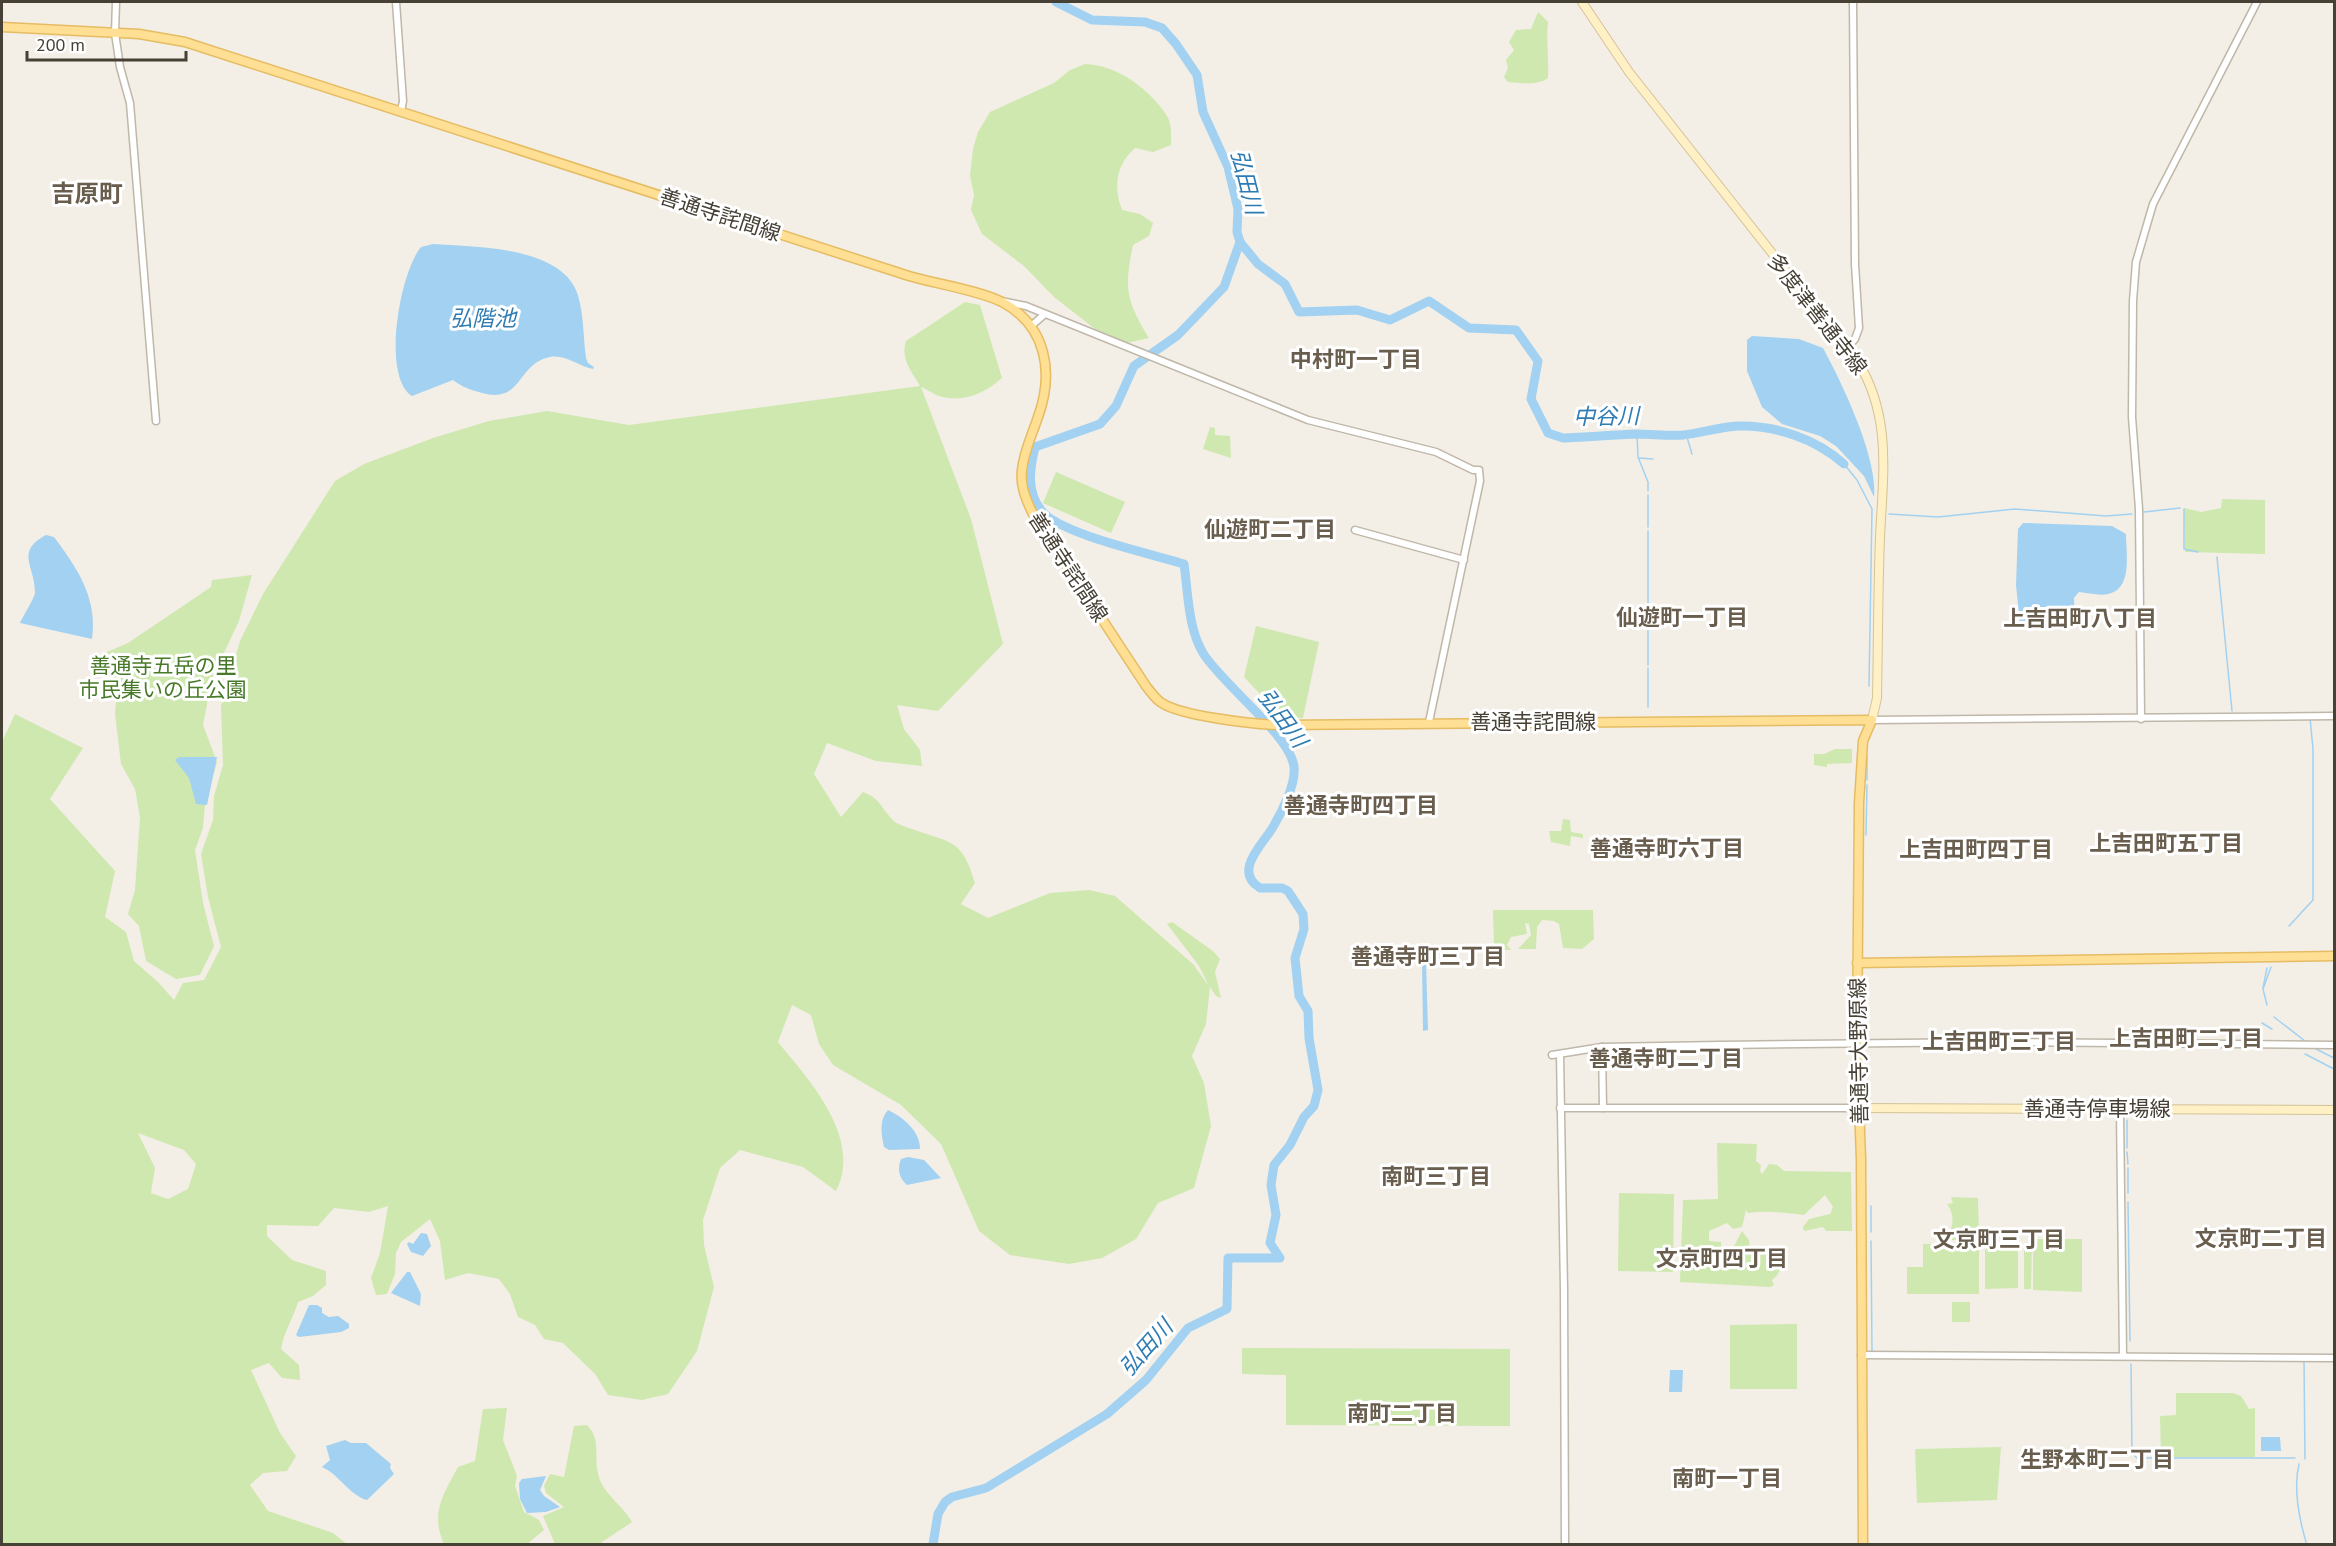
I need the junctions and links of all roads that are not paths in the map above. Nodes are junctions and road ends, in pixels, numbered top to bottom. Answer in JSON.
{"nodes":[{"id":1,"x":116,"y":2,"type":"edge"},
{"id":2,"x":396,"y":2,"type":"edge"},
{"id":3,"x":1582,"y":2,"type":"edge"},
{"id":4,"x":1853,"y":2,"type":"edge"},
{"id":5,"x":2257,"y":2,"type":"edge"},
{"id":6,"x":2,"y":27,"type":"edge"},
{"id":7,"x":115,"y":33,"type":"junction"},
{"id":8,"x":401,"y":111,"type":"junction"},
{"id":9,"x":999,"y":301,"type":"junction"},
{"id":10,"x":1045,"y":314,"type":"junction"},
{"id":11,"x":1031,"y":326,"type":"junction"},
{"id":12,"x":1846,"y":349,"type":"junction"},
{"id":13,"x":156,"y":421,"type":"dead end"},
{"id":14,"x":1355,"y":530,"type":"dead end"},
{"id":15,"x":1464,"y":560,"type":"junction"},
{"id":16,"x":2334,"y":716,"type":"edge"},
{"id":17,"x":2141,"y":719,"type":"junction"},
{"id":18,"x":1872,"y":720,"type":"junction"},
{"id":19,"x":1428,"y":722,"type":"junction"},
{"id":20,"x":2334,"y":956,"type":"edge"},
{"id":21,"x":1857,"y":963,"type":"junction"},
{"id":22,"x":1857,"y":1044,"type":"junction"},
{"id":23,"x":2334,"y":1045,"type":"edge"},
{"id":24,"x":1602,"y":1047,"type":"junction"},
{"id":25,"x":1560,"y":1108,"type":"junction"},
{"id":26,"x":1603,"y":1108,"type":"junction"},
{"id":27,"x":1859,"y":1108,"type":"junction"},
{"id":28,"x":2120,"y":1110,"type":"junction"},
{"id":29,"x":2334,"y":1110,"type":"edge"},
{"id":30,"x":1861,"y":1354,"type":"junction"},
{"id":31,"x":2123,"y":1356,"type":"junction"},
{"id":32,"x":2334,"y":1358,"type":"edge"},
{"id":33,"x":1565,"y":1545,"type":"edge"},
{"id":34,"x":1863,"y":1545,"type":"edge"}],
"edges":[{"from":1,"to":7,"type":"street"},
{"from":2,"to":8,"type":"street"},
{"from":3,"to":12,"type":"main road","name":"多度津善通寺線"},
{"from":4,"to":12,"type":"street"},
{"from":5,"to":17,"type":"street"},
{"from":6,"to":7,"type":"main road","name":"善通寺詫間線"},
{"from":7,"to":8,"type":"main road","name":"善通寺詫間線"},
{"from":7,"to":13,"type":"street"},
{"from":8,"to":9,"type":"main road","name":"善通寺詫間線"},
{"from":9,"to":10,"type":"street"},
{"from":9,"to":11,"type":"main road","name":"善通寺詫間線"},
{"from":10,"to":11,"type":"street"},
{"from":10,"to":15,"type":"street"},
{"from":11,"to":19,"type":"main road","name":"善通寺詫間線"},
{"from":12,"to":18,"type":"main road","name":"多度津善通寺線"},
{"from":14,"to":15,"type":"street"},
{"from":15,"to":19,"type":"street"},
{"from":16,"to":17,"type":"street"},
{"from":17,"to":18,"type":"street"},
{"from":18,"to":19,"type":"main road","name":"善通寺詫間線"},
{"from":18,"to":21,"type":"main road"},
{"from":20,"to":21,"type":"main road","name":"善通寺大野原線"},
{"from":21,"to":22,"type":"main road","name":"善通寺大野原線"},
{"from":22,"to":23,"type":"street"},
{"from":22,"to":24,"type":"street"},
{"from":22,"to":27,"type":"main road","name":"善通寺大野原線"},
{"from":24,"to":25,"type":"street"},
{"from":24,"to":26,"type":"street"},
{"from":25,"to":26,"type":"street"},
{"from":25,"to":33,"type":"street"},
{"from":26,"to":27,"type":"street"},
{"from":27,"to":28,"type":"main road","name":"善通寺停車場線"},
{"from":27,"to":30,"type":"main road","name":"善通寺大野原線"},
{"from":28,"to":29,"type":"main road","name":"善通寺停車場線"},
{"from":28,"to":31,"type":"street"},
{"from":30,"to":31,"type":"street"},
{"from":30,"to":34,"type":"main road","name":"善通寺大野原線"},
{"from":31,"to":32,"type":"street"}]}
